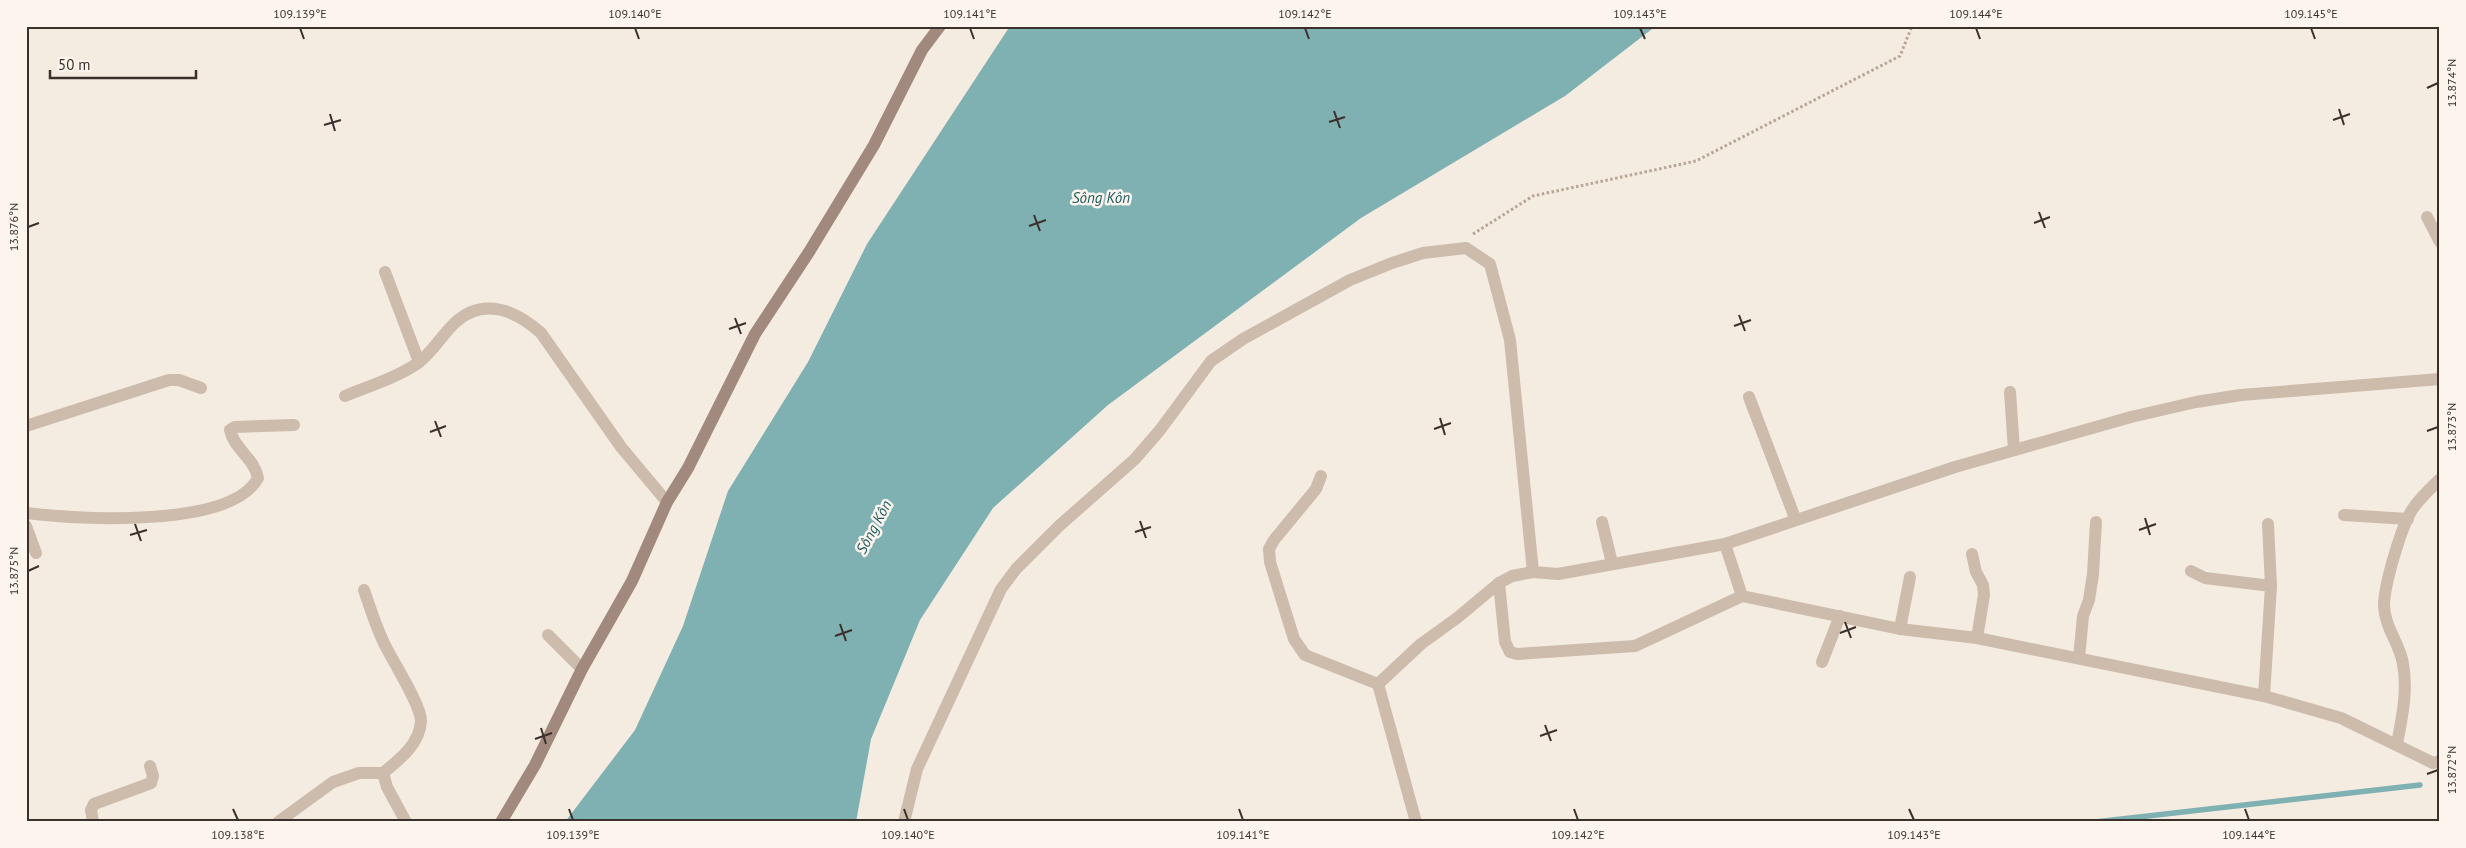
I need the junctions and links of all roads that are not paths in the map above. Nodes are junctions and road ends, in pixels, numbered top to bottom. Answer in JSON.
{"nodes":[{"id":1,"x":940,"y":26,"type":"edge"},
{"id":2,"x":2427,"y":216,"type":"dead end"},
{"id":3,"x":2440,"y":242,"type":"edge"},
{"id":4,"x":385,"y":272,"type":"dead end"},
{"id":5,"x":419,"y":362,"type":"junction"},
{"id":6,"x":2440,"y":379,"type":"edge"},
{"id":7,"x":201,"y":388,"type":"dead end"},
{"id":8,"x":2010,"y":392,"type":"dead end"},
{"id":9,"x":345,"y":396,"type":"dead end"},
{"id":10,"x":1749,"y":397,"type":"dead end"},
{"id":11,"x":26,"y":426,"type":"edge"},
{"id":12,"x":294,"y":426,"type":"dead end"},
{"id":13,"x":2014,"y":450,"type":"junction"},
{"id":14,"x":1321,"y":476,"type":"dead end"},
{"id":15,"x":2440,"y":479,"type":"edge"},
{"id":16,"x":667,"y":502,"type":"junction"},
{"id":17,"x":26,"y":514,"type":"edge"},
{"id":18,"x":2344,"y":515,"type":"dead end"},
{"id":19,"x":1795,"y":518,"type":"junction"},
{"id":20,"x":2408,"y":519,"type":"junction"},
{"id":21,"x":1602,"y":522,"type":"dead end"},
{"id":22,"x":2096,"y":522,"type":"dead end"},
{"id":23,"x":2268,"y":524,"type":"dead end"},
{"id":24,"x":26,"y":526,"type":"edge"},
{"id":25,"x":1725,"y":544,"type":"junction"},
{"id":26,"x":36,"y":553,"type":"dead end"},
{"id":27,"x":1972,"y":554,"type":"dead end"},
{"id":28,"x":1612,"y":563,"type":"junction"},
{"id":29,"x":2191,"y":571,"type":"dead end"},
{"id":30,"x":1534,"y":572,"type":"junction"},
{"id":31,"x":1910,"y":577,"type":"dead end"},
{"id":32,"x":1499,"y":583,"type":"junction"},
{"id":33,"x":2271,"y":586,"type":"junction"},
{"id":34,"x":364,"y":590,"type":"dead end"},
{"id":35,"x":1742,"y":596,"type":"junction"},
{"id":36,"x":1840,"y":616,"type":"junction"},
{"id":37,"x":1900,"y":629,"type":"junction"},
{"id":38,"x":548,"y":635,"type":"dead end"},
{"id":39,"x":1977,"y":638,"type":"junction"},
{"id":40,"x":2078,"y":658,"type":"junction"},
{"id":41,"x":1822,"y":662,"type":"dead end"},
{"id":42,"x":582,"y":669,"type":"junction"},
{"id":43,"x":1378,"y":684,"type":"junction"},
{"id":44,"x":2264,"y":696,"type":"junction"},
{"id":45,"x":2398,"y":744,"type":"junction"},
{"id":46,"x":2437,"y":765,"type":"edge"},
{"id":47,"x":150,"y":766,"type":"dead end"},
{"id":48,"x":383,"y":773,"type":"junction"},
{"id":49,"x":93,"y":822,"type":"edge"},
{"id":50,"x":278,"y":822,"type":"edge"},
{"id":51,"x":406,"y":822,"type":"edge"},
{"id":52,"x":501,"y":822,"type":"edge"},
{"id":53,"x":904,"y":822,"type":"edge"},
{"id":54,"x":1416,"y":822,"type":"edge"}],
"edges":[{"from":1,"to":16,"type":"street"},
{"from":2,"to":3,"type":"street"},
{"from":4,"to":5,"type":"street"},
{"from":5,"to":9,"type":"street"},
{"from":5,"to":16,"type":"street"},
{"from":6,"to":13,"type":"street"},
{"from":7,"to":11,"type":"street"},
{"from":8,"to":13,"type":"street"},
{"from":10,"to":19,"type":"street"},
{"from":12,"to":17,"type":"street"},
{"from":13,"to":19,"type":"street"},
{"from":14,"to":43,"type":"street"},
{"from":15,"to":20,"type":"street"},
{"from":16,"to":42,"type":"street"},
{"from":18,"to":20,"type":"street"},
{"from":19,"to":25,"type":"street"},
{"from":20,"to":45,"type":"street"},
{"from":21,"to":28,"type":"street"},
{"from":22,"to":40,"type":"street"},
{"from":23,"to":33,"type":"street"},
{"from":24,"to":26,"type":"street"},
{"from":25,"to":28,"type":"street"},
{"from":25,"to":35,"type":"street"},
{"from":27,"to":39,"type":"street"},
{"from":28,"to":30,"type":"street"},
{"from":29,"to":33,"type":"street"},
{"from":30,"to":32,"type":"street"},
{"from":30,"to":53,"type":"street"},
{"from":31,"to":37,"type":"street"},
{"from":32,"to":35,"type":"street"},
{"from":32,"to":43,"type":"street"},
{"from":33,"to":44,"type":"street"},
{"from":34,"to":48,"type":"street"},
{"from":35,"to":36,"type":"street"},
{"from":36,"to":37,"type":"street"},
{"from":36,"to":41,"type":"street"},
{"from":37,"to":39,"type":"street"},
{"from":38,"to":42,"type":"street"},
{"from":39,"to":40,"type":"street"},
{"from":40,"to":44,"type":"street"},
{"from":42,"to":52,"type":"street"},
{"from":43,"to":54,"type":"street"},
{"from":44,"to":45,"type":"street"},
{"from":45,"to":46,"type":"street"},
{"from":47,"to":49,"type":"street"},
{"from":48,"to":50,"type":"street"},
{"from":48,"to":51,"type":"street"}]}
